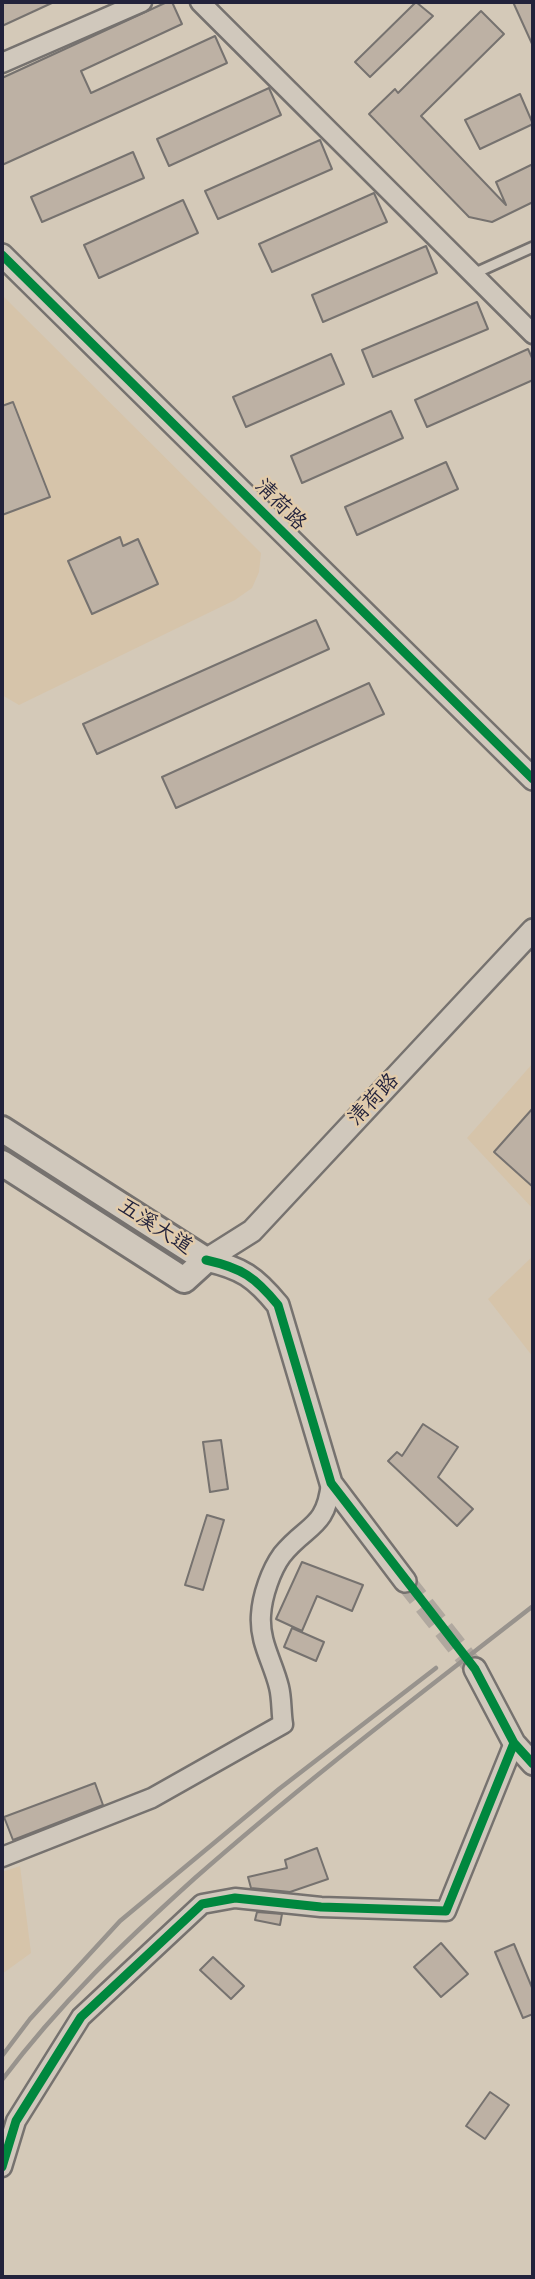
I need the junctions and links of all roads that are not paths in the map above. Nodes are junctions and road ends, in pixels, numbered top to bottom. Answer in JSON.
{"nodes":[{"id":1,"x":142,"y":2,"type":"edge"},
{"id":2,"x":200,"y":2,"type":"edge"},
{"id":3,"x":2,"y":63,"type":"edge"},
{"id":4,"x":533,"y":247,"type":"edge"},
{"id":5,"x":2,"y":255,"type":"edge"},
{"id":6,"x":473,"y":274,"type":"junction"},
{"id":7,"x":533,"y":334,"type":"edge"},
{"id":8,"x":533,"y":779,"type":"edge"},
{"id":9,"x":533,"y":930,"type":"edge"},
{"id":10,"x":2,"y":1129,"type":"edge"},
{"id":11,"x":2,"y":1163,"type":"edge"},
{"id":12,"x":206,"y":1260,"type":"junction"},
{"id":13,"x":331,"y":1483,"type":"junction"},
{"id":14,"x":405,"y":1581,"type":"tunnel mouth"},
{"id":15,"x":475,"y":1669,"type":"tunnel mouth"},
{"id":16,"x":514,"y":1743,"type":"junction"},
{"id":17,"x":533,"y":1764,"type":"edge"},
{"id":18,"x":2,"y":1857,"type":"edge"},
{"id":19,"x":2,"y":2167,"type":"edge"}],
"edges":[{"from":1,"to":3,"type":"street"},
{"from":2,"to":6,"type":"street"},
{"from":4,"to":6,"type":"lane"},
{"from":5,"to":8,"type":"street","name":"清荷路"},
{"from":6,"to":7,"type":"street"},
{"from":9,"to":12,"type":"street","name":"清荷路"},
{"from":10,"to":12,"type":"main road","name":"五溪大道"},
{"from":11,"to":12,"type":"main road","name":"五溪大道"},
{"from":12,"to":13,"type":"street"},
{"from":13,"to":14,"type":"street"},
{"from":13,"to":18,"type":"street"},
{"from":15,"to":16,"type":"street"},
{"from":16,"to":17,"type":"street"},
{"from":16,"to":19,"type":"street"}]}
